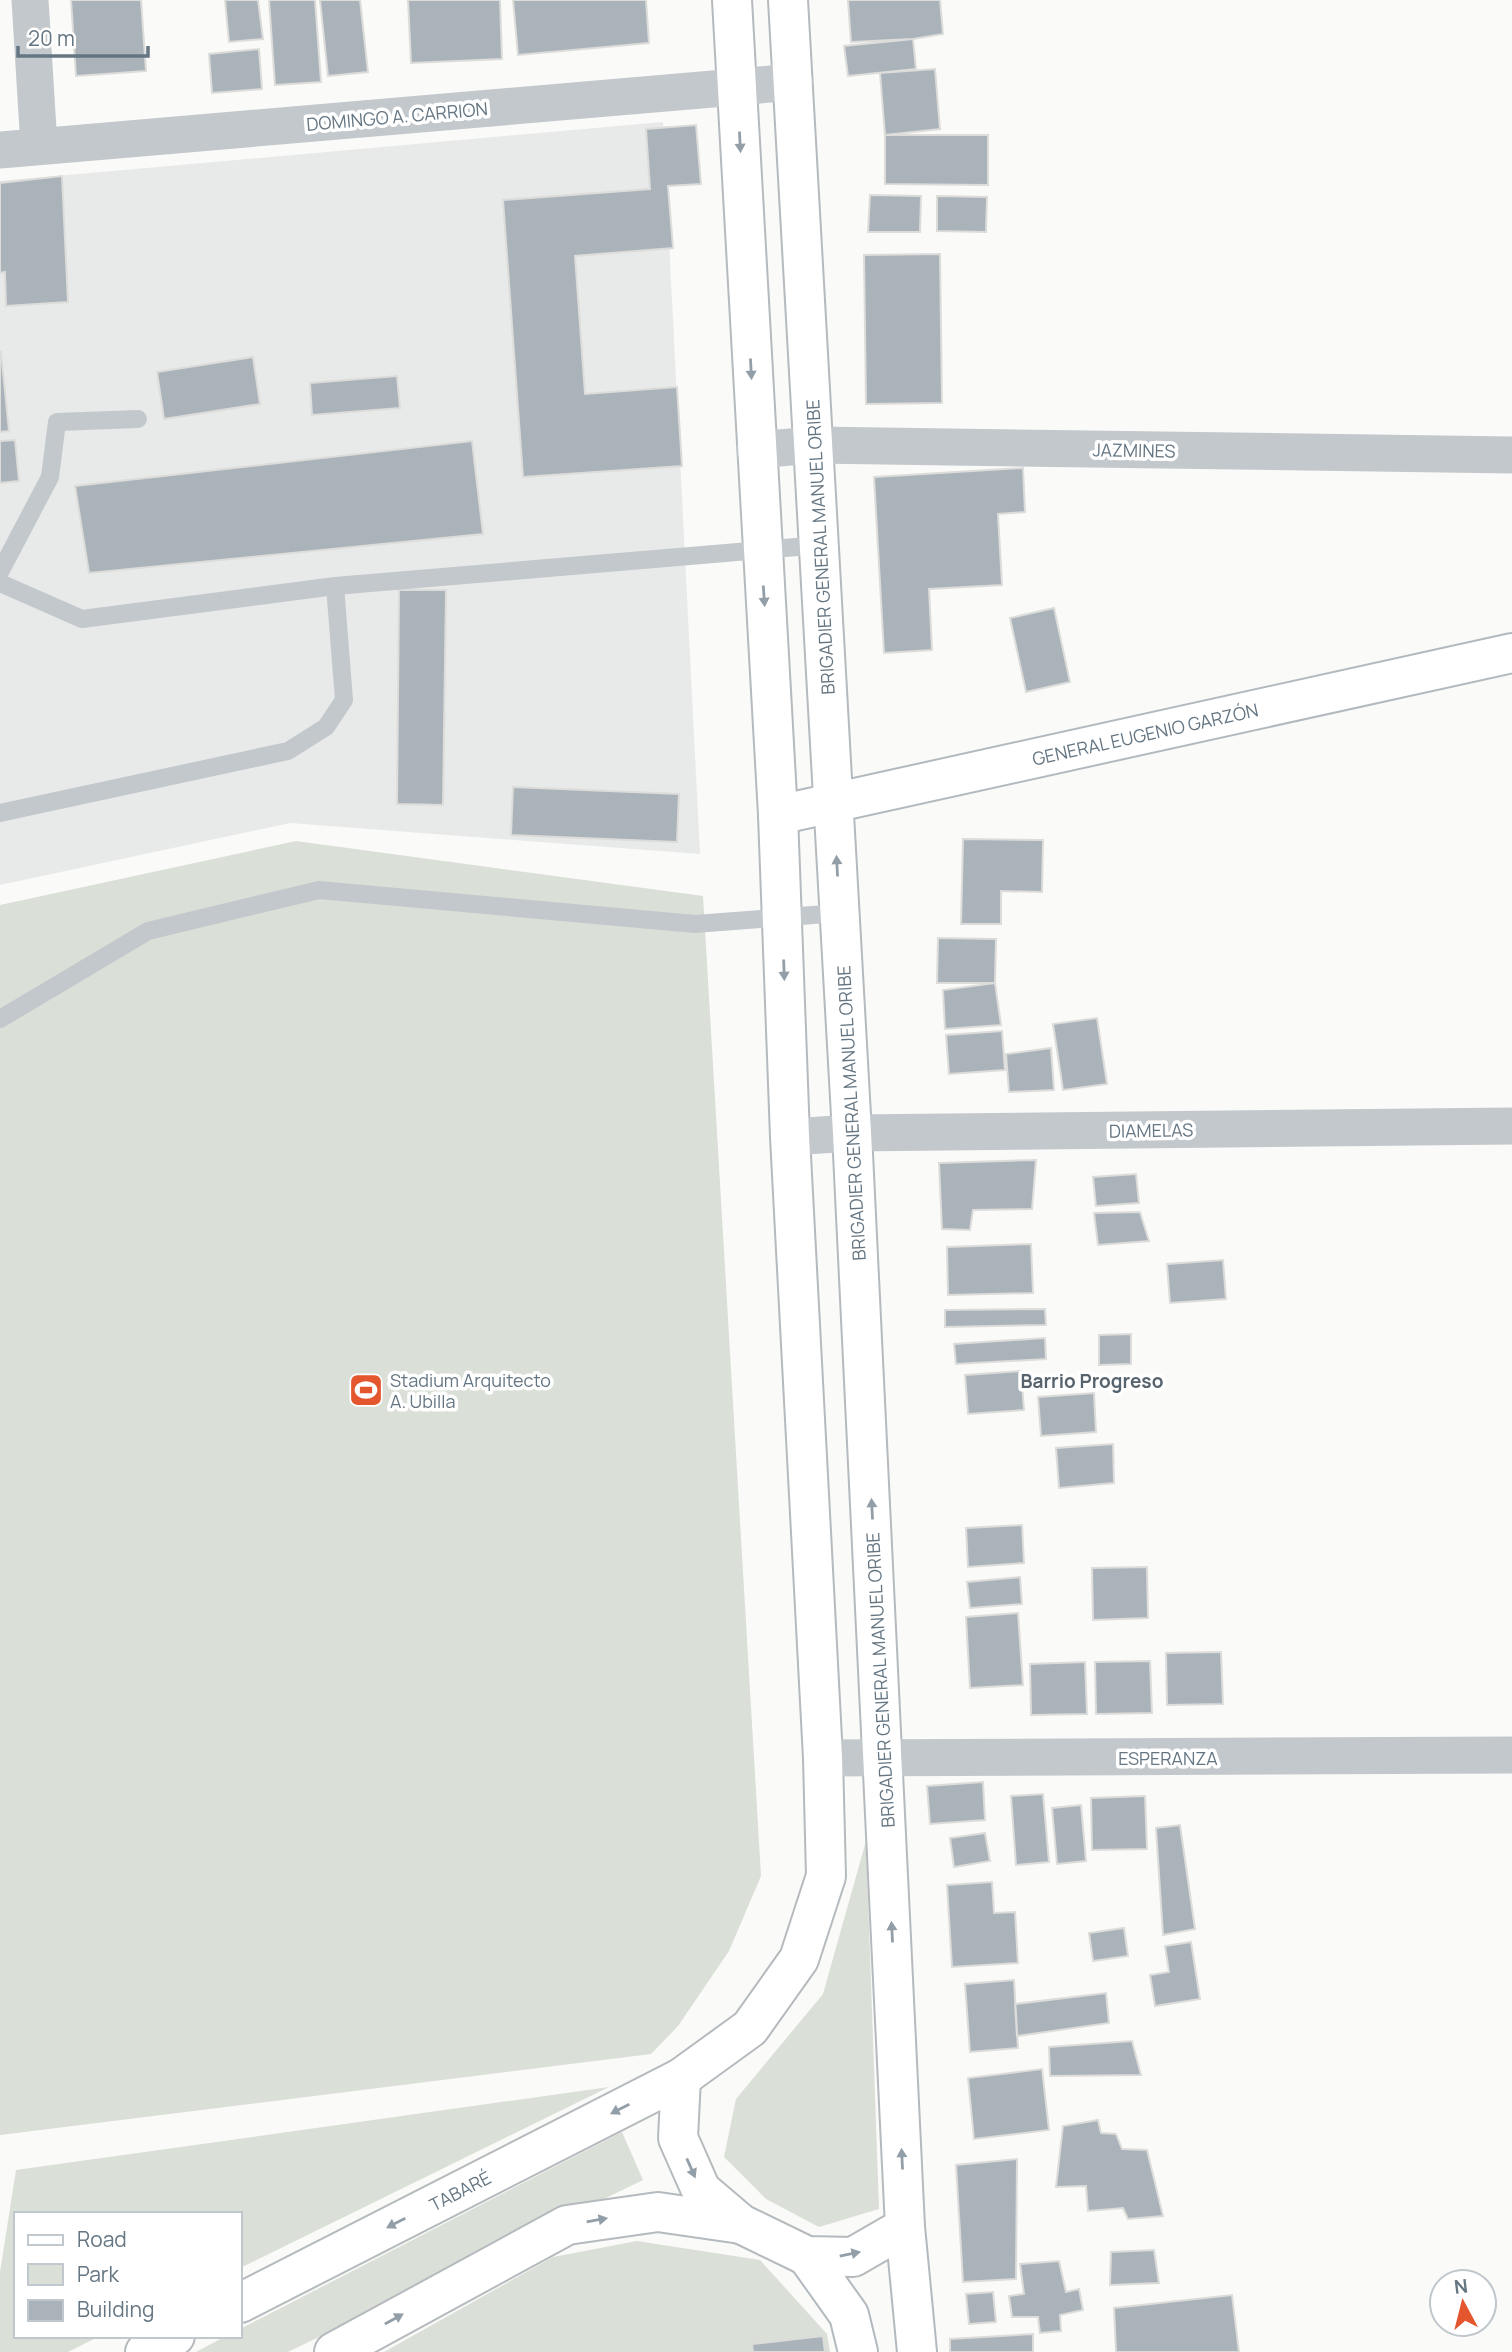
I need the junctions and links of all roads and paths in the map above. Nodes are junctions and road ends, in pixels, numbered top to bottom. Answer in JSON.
{"nodes":[{"id":1,"x":30,"y":0,"type":"edge"},
{"id":2,"x":732,"y":0,"type":"edge"},
{"id":3,"x":788,"y":0,"type":"edge"},
{"id":4,"x":794,"y":82,"type":"junction"},
{"id":5,"x":737,"y":87,"type":"junction"},
{"id":6,"x":39,"y":146,"type":"junction"},
{"id":7,"x":0,"y":150,"type":"edge"},
{"id":8,"x":138,"y":419,"type":"dead end"},
{"id":9,"x":815,"y":445,"type":"junction"},
{"id":10,"x":755,"y":450,"type":"junction"},
{"id":11,"x":1512,"y":455,"type":"edge"},
{"id":12,"x":820,"y":545,"type":"junction"},
{"id":13,"x":761,"y":548,"type":"junction"},
{"id":14,"x":0,"y":572,"type":"edge"},
{"id":15,"x":0,"y":583,"type":"edge"},
{"id":16,"x":335,"y":586,"type":"junction"},
{"id":17,"x":1512,"y":653,"type":"edge"},
{"id":18,"x":833,"y":803,"type":"junction"},
{"id":19,"x":0,"y":813,"type":"edge"},
{"id":20,"x":778,"y":815,"type":"junction"},
{"id":21,"x":839,"y":913,"type":"junction"},
{"id":22,"x":782,"y":917,"type":"junction"},
{"id":23,"x":0,"y":1019,"type":"edge"},
{"id":24,"x":1512,"y":1126,"type":"edge"},
{"id":25,"x":852,"y":1133,"type":"junction"},
{"id":26,"x":790,"y":1137,"type":"junction"},
{"id":27,"x":1512,"y":1755,"type":"edge"},
{"id":28,"x":823,"y":1758,"type":"junction"},
{"id":29,"x":885,"y":1760,"type":"junction"},
{"id":30,"x":681,"y":2078,"type":"junction"},
{"id":31,"x":741,"y":2224,"type":"junction"},
{"id":32,"x":905,"y":2227,"type":"junction"},
{"id":33,"x":807,"y":2256,"type":"junction"},
{"id":34,"x":242,"y":2302,"type":"edge"},
{"id":35,"x":172,"y":2338,"type":"edge"},
{"id":36,"x":145,"y":2352,"type":"edge"},
{"id":37,"x":334,"y":2352,"type":"edge"},
{"id":38,"x":858,"y":2352,"type":"edge"},
{"id":39,"x":917,"y":2352,"type":"edge"}],
"edges":[{"from":1,"to":6,"type":"street"},
{"from":2,"to":5,"type":"main road"},
{"from":3,"to":4,"type":"main road","name":"BRIGADIER GENERAL MANUEL ORIBE"},
{"from":4,"to":5,"type":"street","name":"DOMINGO A. CARRION"},
{"from":4,"to":9,"type":"main road","name":"BRIGADIER GENERAL MANUEL ORIBE"},
{"from":5,"to":6,"type":"street","name":"DOMINGO A. CARRION"},
{"from":5,"to":10,"type":"main road","one_way":true},
{"from":6,"to":7,"type":"street","name":"DOMINGO A. CARRION"},
{"from":8,"to":14,"type":"lane"},
{"from":9,"to":10,"type":"street","name":"JAZMINES"},
{"from":9,"to":11,"type":"street","name":"JAZMINES"},
{"from":9,"to":12,"type":"main road","name":"BRIGADIER GENERAL MANUEL ORIBE"},
{"from":10,"to":13,"type":"main road"},
{"from":12,"to":13,"type":"lane"},
{"from":12,"to":18,"type":"main road","name":"BRIGADIER GENERAL MANUEL ORIBE"},
{"from":13,"to":16,"type":"lane"},
{"from":13,"to":20,"type":"main road","one_way":true},
{"from":15,"to":16,"type":"lane"},
{"from":16,"to":19,"type":"lane"},
{"from":17,"to":18,"type":"main road","name":"GENERAL EUGENIO GARZÓN"},
{"from":18,"to":20,"type":"main road","name":"GENERAL EUGENIO GARZÓN"},
{"from":21,"to":18,"type":"main road","name":"BRIGADIER GENERAL MANUEL ORIBE","one_way":true},
{"from":20,"to":22,"type":"main road"},
{"from":21,"to":22,"type":"lane"},
{"from":21,"to":25,"type":"main road","name":"BRIGADIER GENERAL MANUEL ORIBE"},
{"from":22,"to":23,"type":"lane"},
{"from":22,"to":26,"type":"main road","one_way":true},
{"from":24,"to":25,"type":"street","name":"DIAMELAS"},
{"from":25,"to":26,"type":"street","name":"DIAMELAS"},
{"from":29,"to":25,"type":"main road","name":"BRIGADIER GENERAL MANUEL ORIBE","one_way":true},
{"from":26,"to":28,"type":"main road"},
{"from":27,"to":29,"type":"street","name":"ESPERANZA"},
{"from":28,"to":29,"type":"street","name":"ESPERANZA"},
{"from":28,"to":30,"type":"main road"},
{"from":32,"to":29,"type":"main road","name":"BRIGADIER GENERAL MANUEL ORIBE","one_way":true},
{"from":30,"to":31,"type":"main road","one_way":true},
{"from":30,"to":34,"type":"main road","name":"TABARÉ","one_way":true},
{"from":31,"to":33,"type":"main road"},
{"from":37,"to":31,"type":"main road","one_way":true},
{"from":33,"to":32,"type":"main road","one_way":true},
{"from":32,"to":39,"type":"main road","name":"BRIGADIER GENERAL MANUEL ORIBE"},
{"from":33,"to":38,"type":"main road"},
{"from":35,"to":36,"type":"main road"}]}
